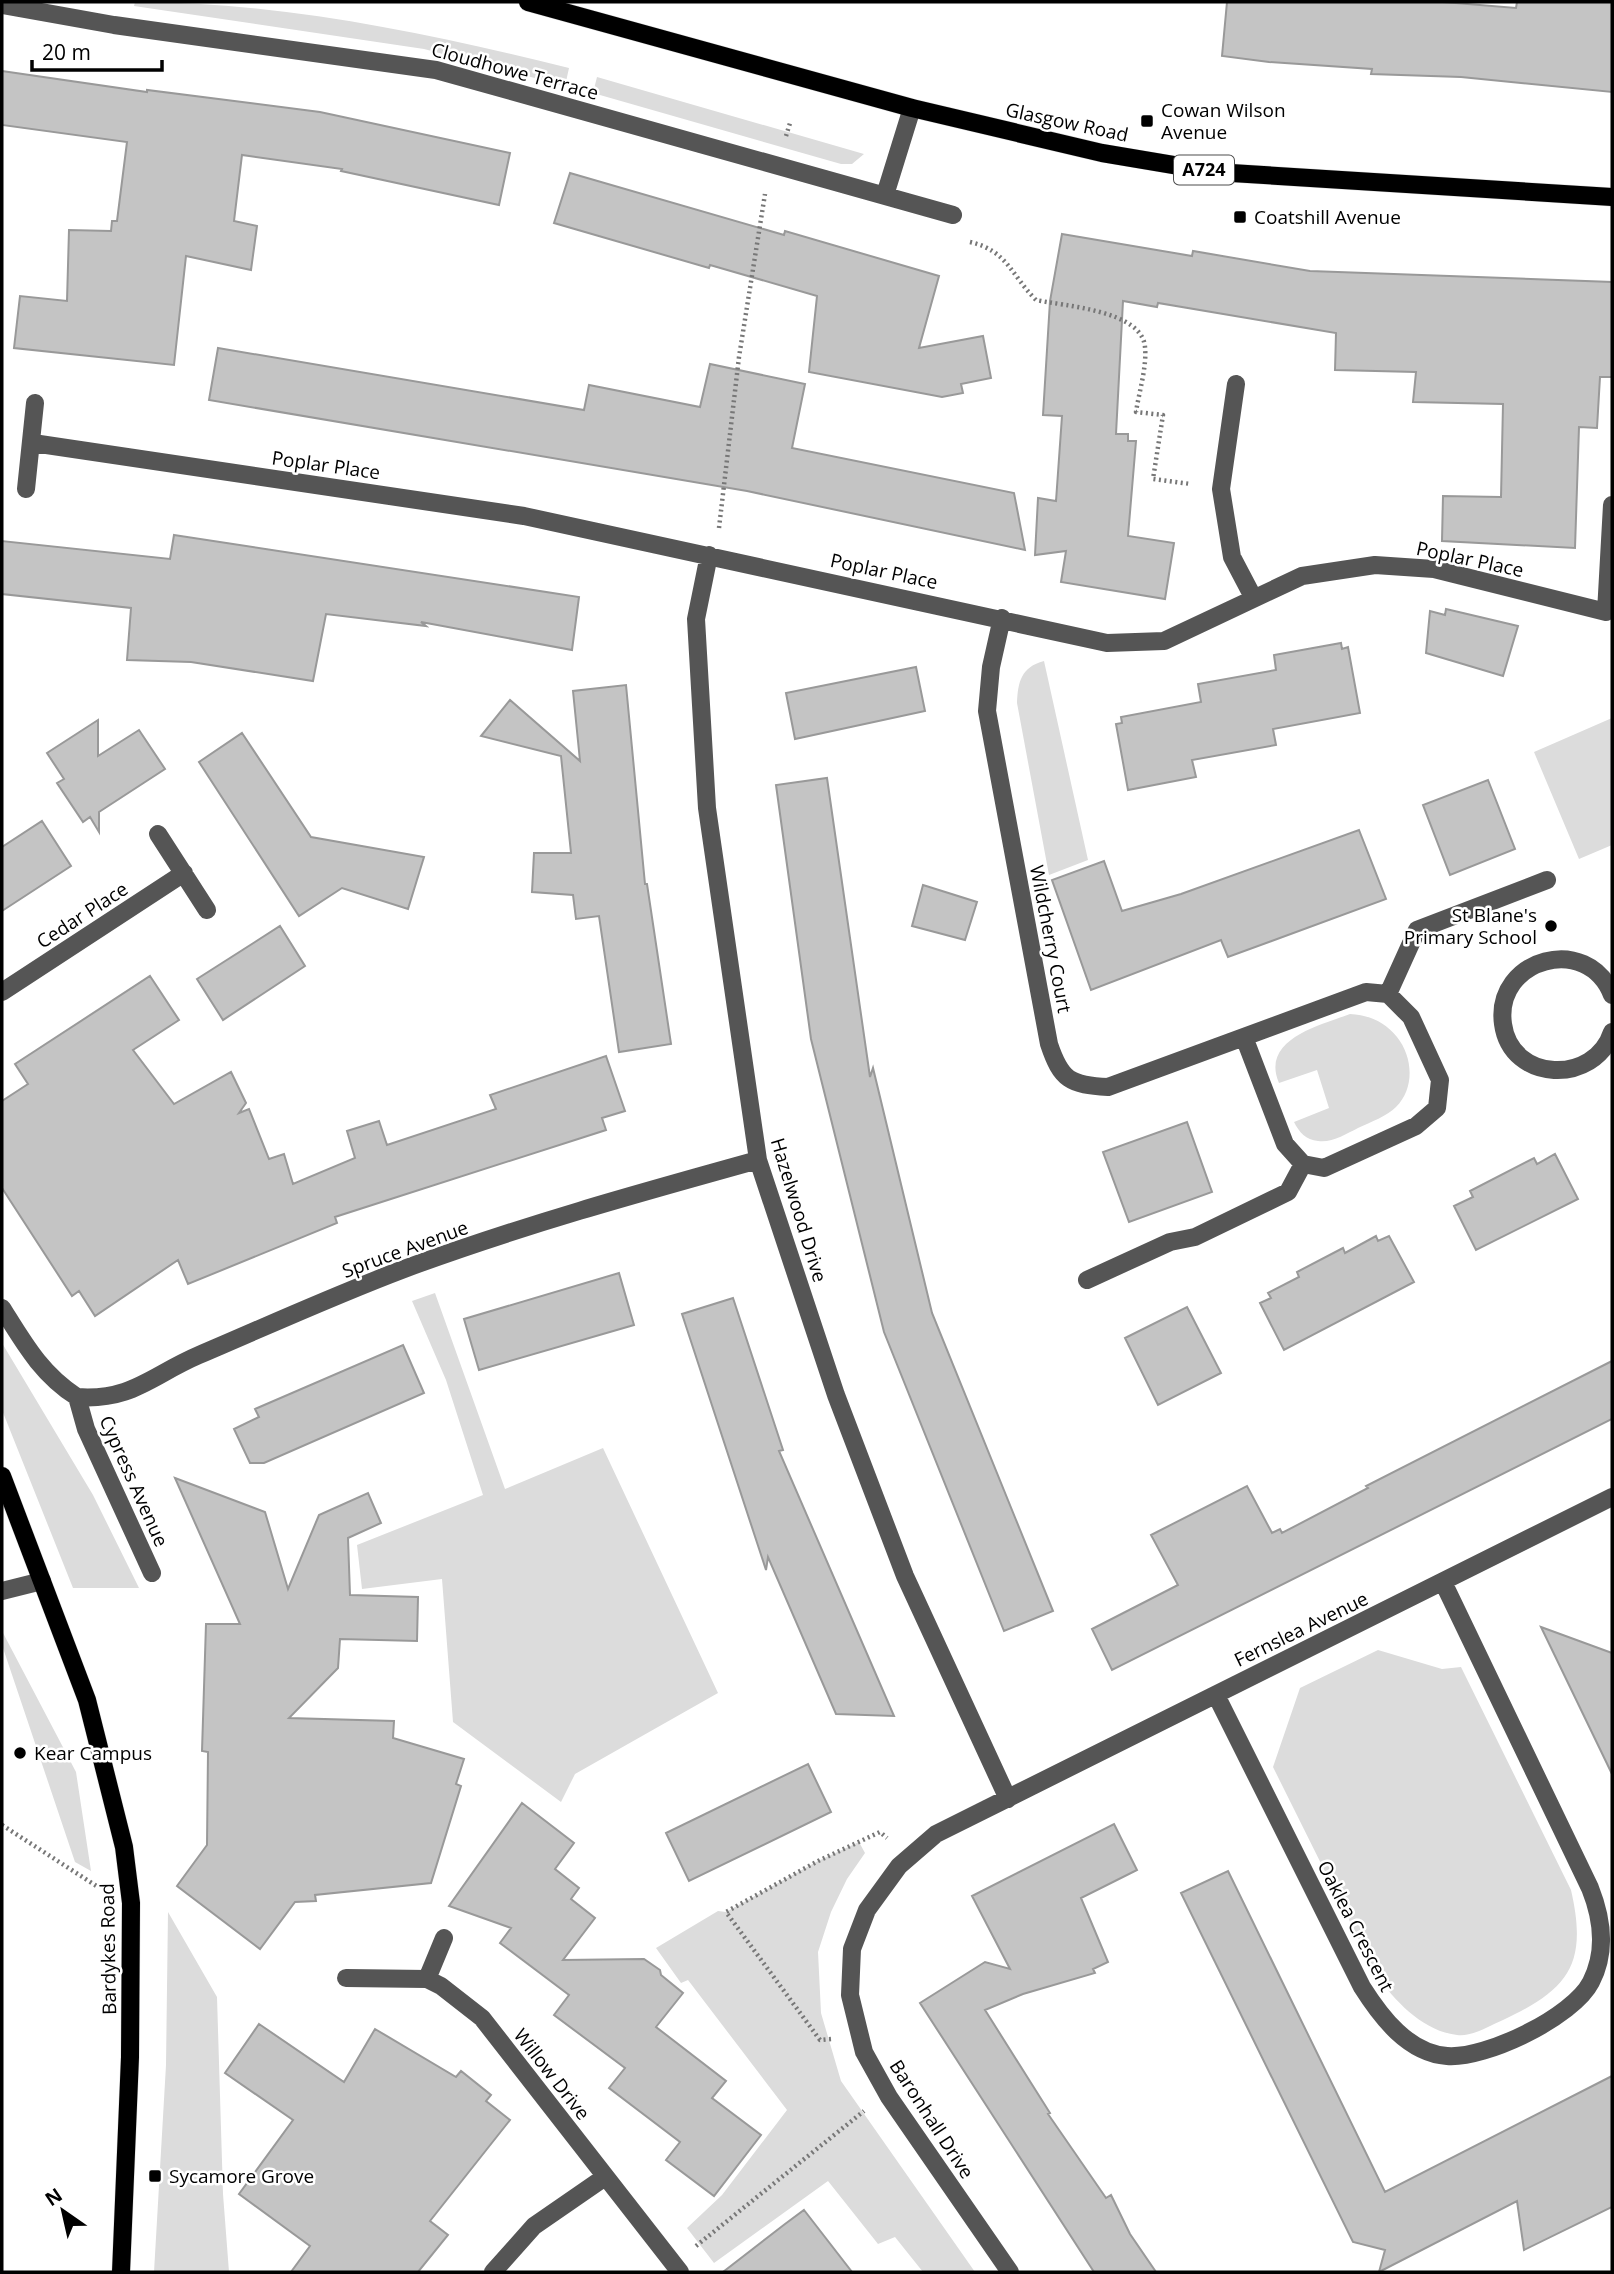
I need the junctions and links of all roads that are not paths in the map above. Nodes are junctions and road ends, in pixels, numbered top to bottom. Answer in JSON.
{"nodes":[{"id":1,"x":540,"y":3,"type":"edge"},
{"id":2,"x":2,"y":5,"type":"edge"},
{"id":3,"x":912,"y":108,"type":"junction"},
{"id":4,"x":885,"y":195,"type":"junction"},
{"id":5,"x":1612,"y":198,"type":"edge"},
{"id":6,"x":953,"y":215,"type":"road end"},
{"id":7,"x":1236,"y":384,"type":"dead end"},
{"id":8,"x":35,"y":403,"type":"dead end"},
{"id":9,"x":33,"y":443,"type":"junction"},
{"id":10,"x":26,"y":489,"type":"dead end"},
{"id":11,"x":1612,"y":505,"type":"edge"},
{"id":12,"x":709,"y":555,"type":"junction"},
{"id":13,"x":1253,"y":597,"type":"junction"},
{"id":14,"x":1002,"y":618,"type":"junction"},
{"id":15,"x":158,"y":834,"type":"dead end"},
{"id":16,"x":184,"y":873,"type":"junction"},
{"id":17,"x":1547,"y":880,"type":"dead end"},
{"id":18,"x":207,"y":910,"type":"dead end"},
{"id":19,"x":2,"y":992,"type":"edge"},
{"id":20,"x":1388,"y":994,"type":"junction"},
{"id":21,"x":1612,"y":995,"type":"edge"},
{"id":22,"x":1244,"y":1037,"type":"junction"},
{"id":23,"x":1611,"y":1041,"type":"edge"},
{"id":24,"x":758,"y":1160,"type":"junction"},
{"id":25,"x":1303,"y":1164,"type":"junction"},
{"id":26,"x":1087,"y":1280,"type":"dead end"},
{"id":27,"x":2,"y":1308,"type":"edge"},
{"id":28,"x":77,"y":1397,"type":"junction"},
{"id":29,"x":2,"y":1476,"type":"edge"},
{"id":30,"x":1612,"y":1497,"type":"edge"},
{"id":31,"x":152,"y":1573,"type":"dead end"},
{"id":32,"x":42,"y":1581,"type":"junction"},
{"id":33,"x":1443,"y":1582,"type":"junction"},
{"id":34,"x":2,"y":1591,"type":"edge"},
{"id":35,"x":1216,"y":1695,"type":"junction"},
{"id":36,"x":1008,"y":1799,"type":"junction"},
{"id":37,"x":444,"y":1938,"type":"dead end"},
{"id":38,"x":346,"y":1978,"type":"dead end"},
{"id":39,"x":428,"y":1979,"type":"junction"},
{"id":40,"x":605,"y":2177,"type":"junction"},
{"id":41,"x":676,"y":2268,"type":"edge"},
{"id":42,"x":121,"y":2272,"type":"edge"},
{"id":43,"x":493,"y":2272,"type":"edge"},
{"id":44,"x":1010,"y":2272,"type":"edge"}],
"edges":[{"from":1,"to":3,"type":"main road","name":"Glasgow Road","number":"A724"},
{"from":2,"to":4,"type":"street","name":"Cloudhowe Terrace"},
{"from":3,"to":4,"type":"street"},
{"from":3,"to":5,"type":"main road","name":"Glasgow Road","number":"A724"},
{"from":4,"to":6,"type":"street","name":"Cloudhowe Terrace"},
{"from":7,"to":13,"type":"street"},
{"from":8,"to":9,"type":"street"},
{"from":9,"to":10,"type":"street"},
{"from":9,"to":12,"type":"street","name":"Poplar Place"},
{"from":11,"to":13,"type":"street","name":"Poplar Place"},
{"from":12,"to":14,"type":"street","name":"Poplar Place"},
{"from":12,"to":24,"type":"street","name":"Hazelwood Drive"},
{"from":13,"to":14,"type":"street","name":"Poplar Place"},
{"from":14,"to":22,"type":"street","name":"Wildcherry Court"},
{"from":15,"to":16,"type":"street"},
{"from":16,"to":18,"type":"street"},
{"from":16,"to":19,"type":"street","name":"Cedar Place"},
{"from":17,"to":20,"type":"street"},
{"from":20,"to":22,"type":"street","name":"Wildcherry Court"},
{"from":20,"to":25,"type":"street"},
{"from":21,"to":23,"type":"street"},
{"from":22,"to":25,"type":"street"},
{"from":24,"to":28,"type":"street","name":"Spruce Avenue"},
{"from":24,"to":36,"type":"street","name":"Hazelwood Drive"},
{"from":25,"to":26,"type":"street"},
{"from":27,"to":28,"type":"street"},
{"from":28,"to":31,"type":"street","name":"Cypress Avenue"},
{"from":29,"to":32,"type":"main road","name":"Bardykes Road"},
{"from":30,"to":33,"type":"street","name":"Fernslea Avenue"},
{"from":32,"to":34,"type":"street"},
{"from":32,"to":42,"type":"main road","name":"Bardykes Road"},
{"from":33,"to":35,"type":"street","name":"Fernslea Avenue"},
{"from":33,"to":35,"type":"street","name":"Oaklea Crescent"},
{"from":35,"to":36,"type":"street","name":"Fernslea Avenue"},
{"from":36,"to":44,"type":"street","name":"Baronhall Drive"},
{"from":37,"to":39,"type":"street"},
{"from":38,"to":39,"type":"street"},
{"from":39,"to":40,"type":"street","name":"Willow Drive"},
{"from":40,"to":41,"type":"street","name":"Willow Drive"},
{"from":40,"to":43,"type":"street"}]}
